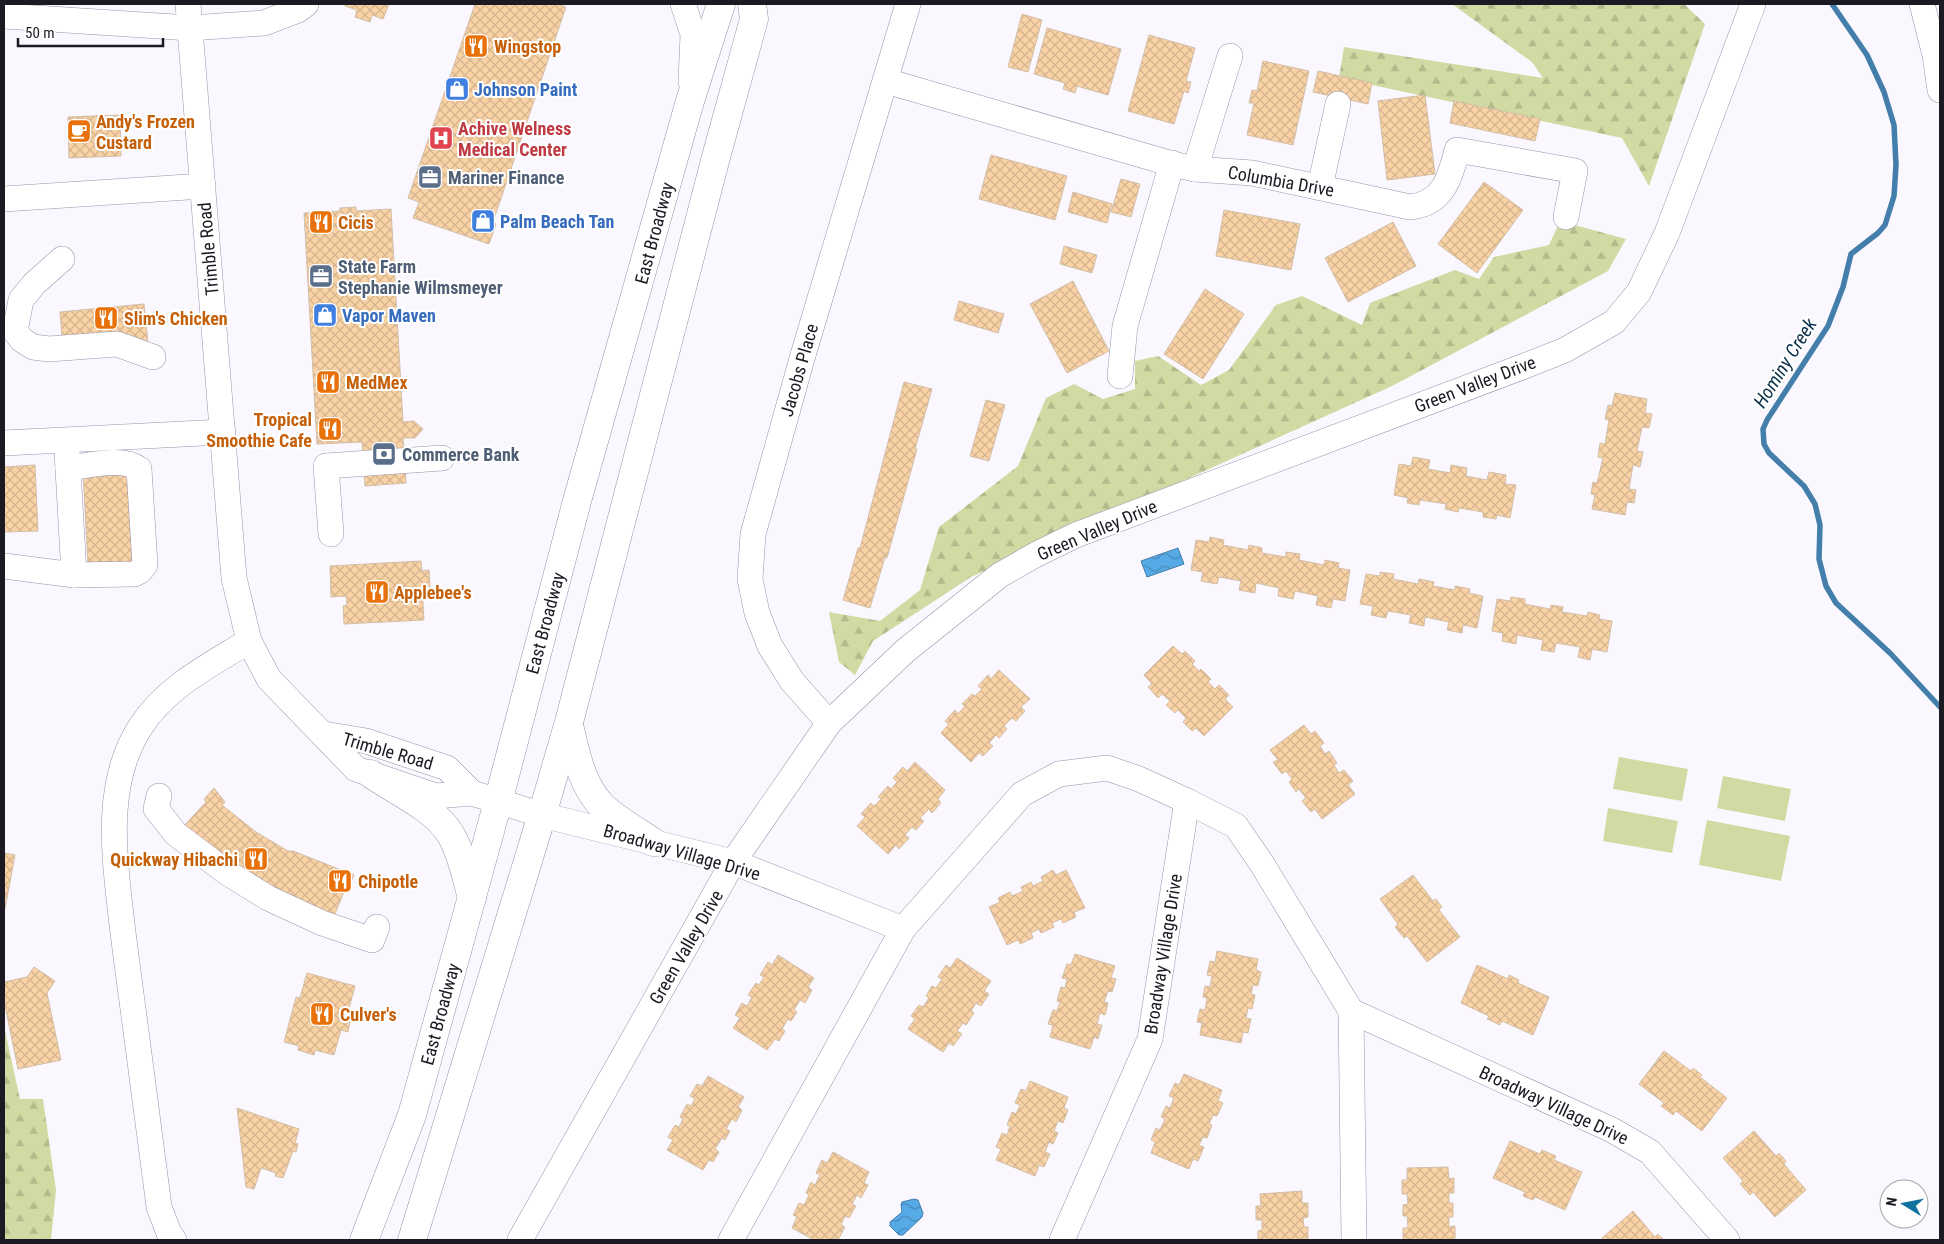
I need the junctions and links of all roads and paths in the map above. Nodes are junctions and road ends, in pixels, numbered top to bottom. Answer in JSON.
{"nodes":[{"id":1,"x":306,"y":4,"type":"edge"},
{"id":2,"x":683,"y":4,"type":"edge"},
{"id":3,"x":721,"y":4,"type":"edge"},
{"id":4,"x":752,"y":4,"type":"edge"},
{"id":5,"x":908,"y":4,"type":"edge"},
{"id":6,"x":1753,"y":4,"type":"edge"},
{"id":7,"x":1922,"y":4,"type":"edge"},
{"id":8,"x":84,"y":12,"type":"edge"},
{"id":9,"x":4,"y":16,"type":"edge"},
{"id":10,"x":189,"y":16,"type":"edge"},
{"id":11,"x":1230,"y":56,"type":"dead end"},
{"id":12,"x":886,"y":81,"type":"junction"},
{"id":13,"x":1940,"y":90,"type":"edge"},
{"id":14,"x":690,"y":101,"type":"junction"},
{"id":15,"x":1338,"y":104,"type":"dead end"},
{"id":16,"x":1184,"y":166,"type":"junction"},
{"id":17,"x":203,"y":186,"type":"junction"},
{"id":18,"x":1320,"y":187,"type":"junction"},
{"id":19,"x":4,"y":199,"type":"edge"},
{"id":20,"x":1566,"y":217,"type":"dead end"},
{"id":21,"x":54,"y":259,"type":"dead end"},
{"id":22,"x":153,"y":357,"type":"dead end"},
{"id":23,"x":1120,"y":376,"type":"dead end"},
{"id":24,"x":222,"y":432,"type":"junction"},
{"id":25,"x":66,"y":438,"type":"junction"},
{"id":26,"x":4,"y":443,"type":"edge"},
{"id":27,"x":442,"y":458,"type":"dead end"},
{"id":28,"x":68,"y":468,"type":"junction"},
{"id":29,"x":331,"y":534,"type":"dead end"},
{"id":30,"x":4,"y":566,"type":"edge"},
{"id":31,"x":74,"y":575,"type":"junction"},
{"id":32,"x":250,"y":641,"type":"junction"},
{"id":33,"x":568,"y":722,"type":"junction"},
{"id":34,"x":830,"y":722,"type":"junction"},
{"id":35,"x":324,"y":734,"type":"junction"},
{"id":36,"x":371,"y":774,"type":"junction"},
{"id":37,"x":472,"y":793,"type":"junction"},
{"id":38,"x":159,"y":796,"type":"dead end"},
{"id":39,"x":1186,"y":800,"type":"junction"},
{"id":40,"x":498,"y":802,"type":"junction"},
{"id":41,"x":542,"y":815,"type":"junction"},
{"id":42,"x":653,"y":842,"type":"junction"},
{"id":43,"x":734,"y":862,"type":"junction"},
{"id":44,"x":472,"y":898,"type":"junction"},
{"id":45,"x":377,"y":927,"type":"dead end"},
{"id":46,"x":903,"y":929,"type":"junction"},
{"id":47,"x":1351,"y":1011,"type":"junction"},
{"id":48,"x":174,"y":1240,"type":"edge"},
{"id":49,"x":364,"y":1240,"type":"edge"},
{"id":50,"x":412,"y":1240,"type":"edge"},
{"id":51,"x":520,"y":1240,"type":"edge"},
{"id":52,"x":731,"y":1240,"type":"edge"},
{"id":53,"x":1062,"y":1240,"type":"edge"},
{"id":54,"x":1354,"y":1240,"type":"edge"},
{"id":55,"x":1727,"y":1240,"type":"edge"}],
"edges":[{"from":1,"to":10,"type":"street"},
{"from":2,"to":14,"type":"street"},
{"from":3,"to":14,"type":"main road","name":"East Broadway"},
{"from":4,"to":33,"type":"main road"},
{"from":5,"to":12,"type":"street","name":"Jacobs Place"},
{"from":6,"to":34,"type":"street","name":"Green Valley Drive"},
{"from":7,"to":13,"type":"street"},
{"from":8,"to":9,"type":"street"},
{"from":8,"to":10,"type":"street"},
{"from":10,"to":17,"type":"street","name":"Trimble Road"},
{"from":11,"to":16,"type":"street"},
{"from":12,"to":16,"type":"street","name":"Columbia Drive"},
{"from":12,"to":34,"type":"street","name":"Jacobs Place"},
{"from":14,"to":40,"type":"main road","name":"East Broadway"},
{"from":15,"to":18,"type":"street"},
{"from":16,"to":18,"type":"street","name":"Columbia Drive"},
{"from":16,"to":23,"type":"street"},
{"from":17,"to":19,"type":"street"},
{"from":17,"to":24,"type":"street","name":"Trimble Road"},
{"from":18,"to":20,"type":"street","name":"Columbia Drive"},
{"from":21,"to":22,"type":"street"},
{"from":24,"to":25,"type":"street"},
{"from":24,"to":32,"type":"street","name":"Trimble Road"},
{"from":25,"to":26,"type":"street"},
{"from":25,"to":28,"type":"street"},
{"from":27,"to":29,"type":"street"},
{"from":28,"to":31,"type":"street"},
{"from":28,"to":31,"type":"street"},
{"from":30,"to":31,"type":"street"},
{"from":32,"to":35,"type":"street","name":"Trimble Road"},
{"from":32,"to":48,"type":"street"},
{"from":33,"to":41,"type":"main road"},
{"from":33,"to":42,"type":"main road"},
{"from":34,"to":43,"type":"street","name":"Green Valley Drive"},
{"from":35,"to":36,"type":"street","name":"Trimble Road"},
{"from":35,"to":37,"type":"street","name":"Trimble Road"},
{"from":36,"to":37,"type":"street","name":"Trimble Road"},
{"from":36,"to":44,"type":"main road"},
{"from":37,"to":40,"type":"street","name":"Trimble Road"},
{"from":38,"to":45,"type":"street"},
{"from":39,"to":46,"type":"street"},
{"from":39,"to":47,"type":"street"},
{"from":39,"to":53,"type":"street","name":"Broadway Village Drive"},
{"from":40,"to":41,"type":"street","name":"Trimble Road"},
{"from":40,"to":44,"type":"main road","name":"East Broadway"},
{"from":41,"to":42,"type":"street","name":"Broadway Village Drive"},
{"from":41,"to":50,"type":"main road"},
{"from":42,"to":43,"type":"street","name":"Broadway Village Drive"},
{"from":43,"to":46,"type":"street","name":"Broadway Village Drive"},
{"from":43,"to":51,"type":"street","name":"Green Valley Drive"},
{"from":44,"to":49,"type":"main road","name":"East Broadway"},
{"from":46,"to":52,"type":"street"},
{"from":47,"to":54,"type":"street"},
{"from":47,"to":55,"type":"street","name":"Broadway Village Drive"}]}
